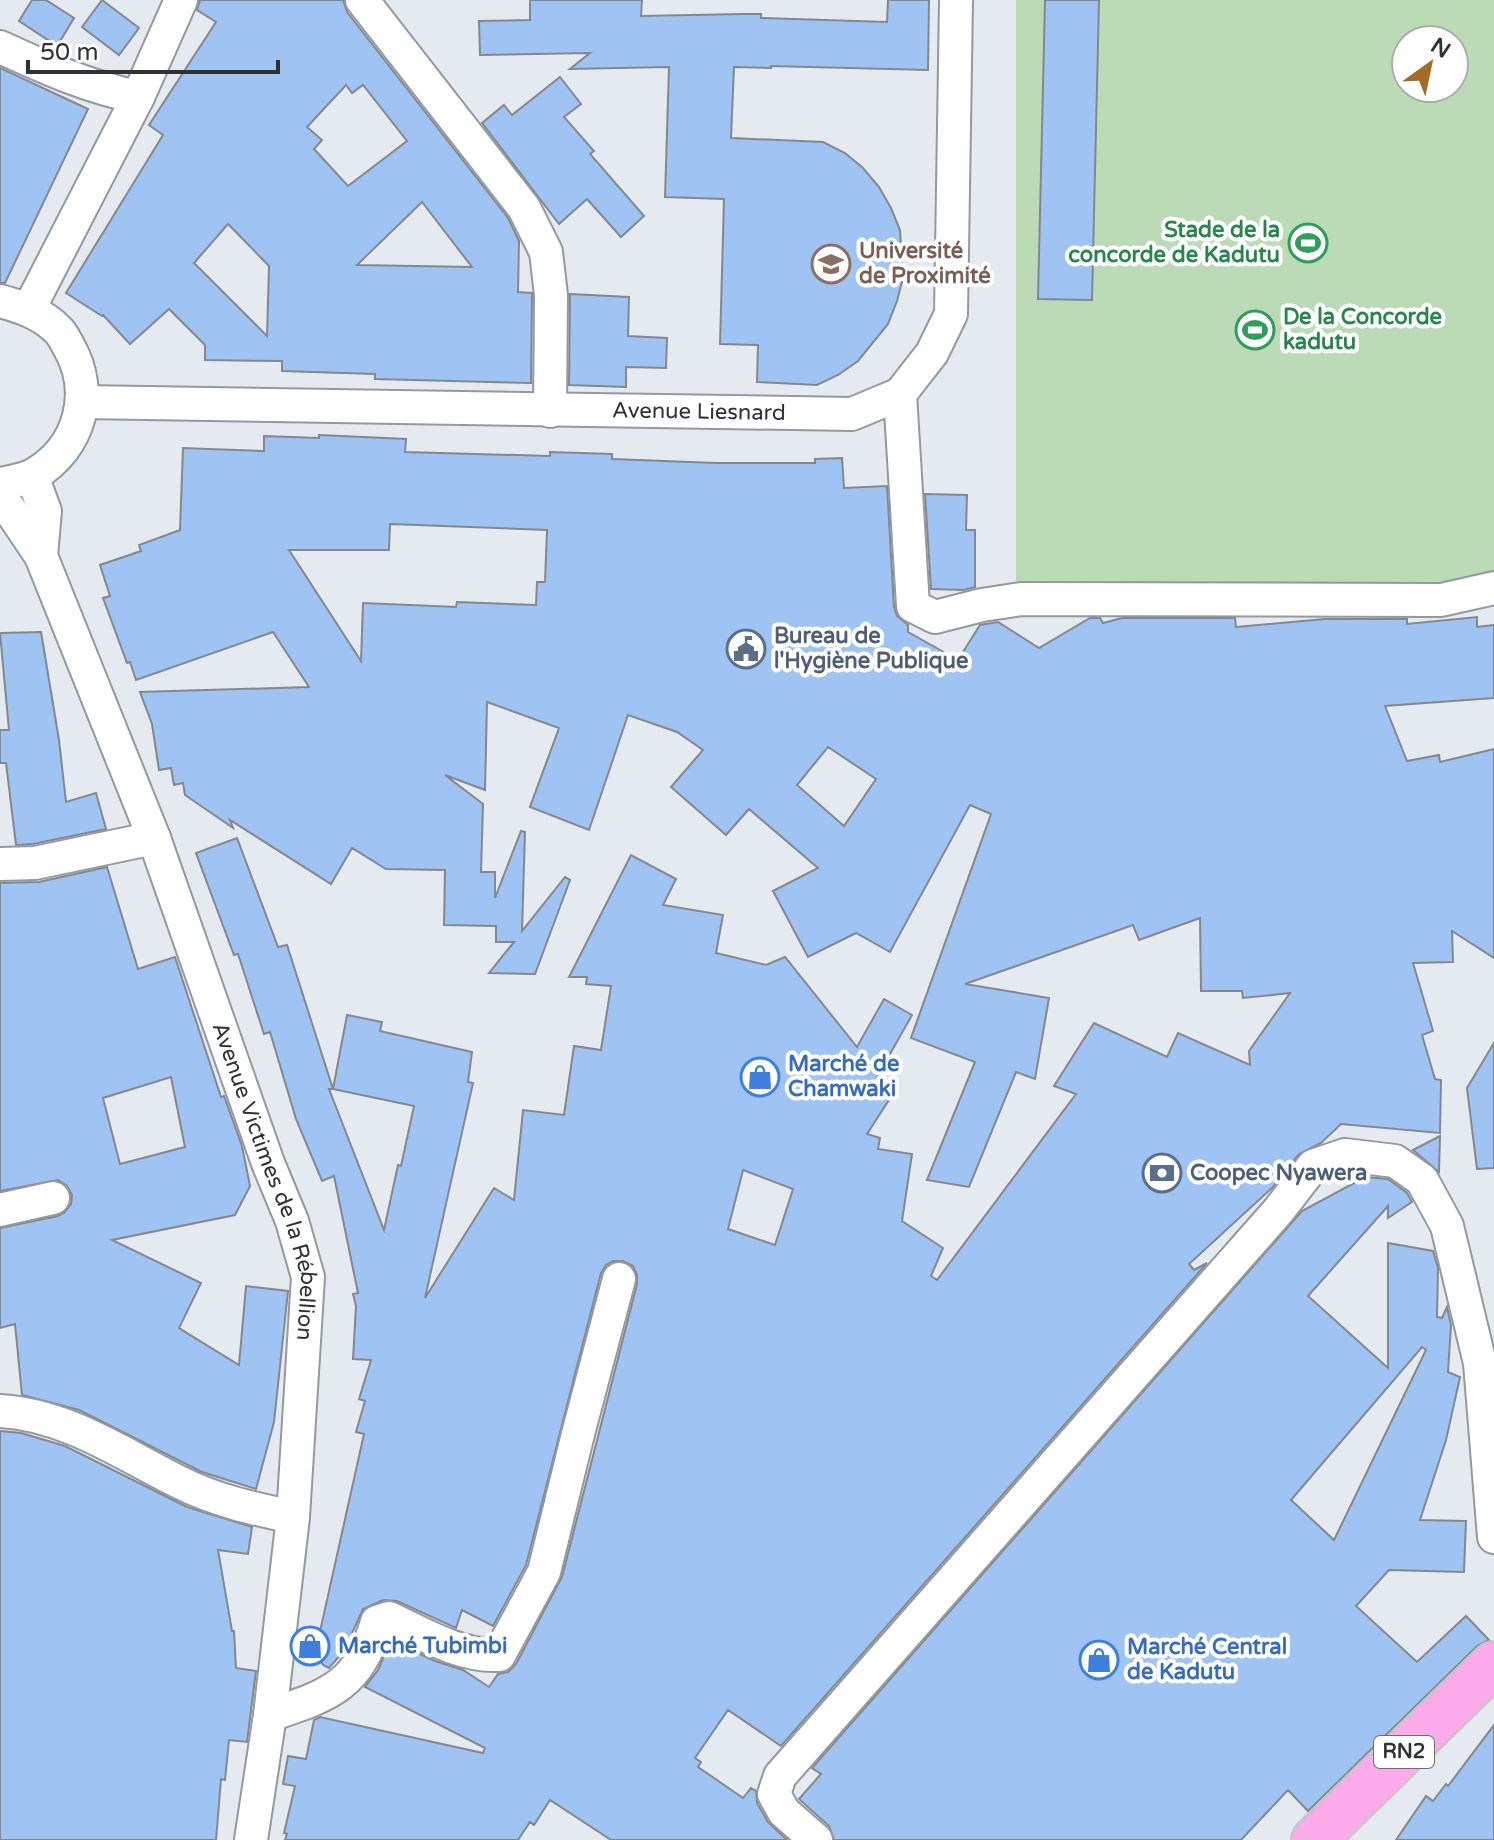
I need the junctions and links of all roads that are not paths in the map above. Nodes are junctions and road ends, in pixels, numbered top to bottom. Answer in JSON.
{"nodes":[{"id":1,"x":181,"y":0,"type":"edge"},
{"id":2,"x":362,"y":0,"type":"edge"},
{"id":3,"x":956,"y":0,"type":"edge"},
{"id":4,"x":0,"y":47,"type":"edge"},
{"id":5,"x":138,"y":97,"type":"junction"},
{"id":6,"x":15,"y":305,"type":"edge"},
{"id":7,"x":900,"y":394,"type":"junction"},
{"id":8,"x":83,"y":402,"type":"junction"},
{"id":9,"x":550,"y":411,"type":"junction"},
{"id":10,"x":32,"y":476,"type":"junction"},
{"id":11,"x":0,"y":484,"type":"edge"},
{"id":12,"x":0,"y":495,"type":"edge"},
{"id":13,"x":41,"y":556,"type":"junction"},
{"id":14,"x":1494,"y":588,"type":"edge"},
{"id":15,"x":154,"y":838,"type":"junction"},
{"id":16,"x":0,"y":864,"type":"edge"},
{"id":17,"x":53,"y":1198,"type":"dead end"},
{"id":18,"x":0,"y":1210,"type":"edge"},
{"id":19,"x":619,"y":1279,"type":"dead end"},
{"id":20,"x":0,"y":1411,"type":"edge"},
{"id":21,"x":293,"y":1517,"type":"junction"},
{"id":22,"x":1494,"y":1537,"type":"edge"},
{"id":23,"x":1494,"y":1664,"type":"edge"},
{"id":24,"x":270,"y":1715,"type":"junction"},
{"id":25,"x":251,"y":1840,"type":"edge"},
{"id":26,"x":816,"y":1840,"type":"edge"},
{"id":27,"x":1314,"y":1840,"type":"edge"}],
"edges":[{"from":1,"to":5,"type":"street"},
{"from":2,"to":9,"type":"street"},
{"from":3,"to":7,"type":"street","name":"Avenue Liesnard"},
{"from":4,"to":5,"type":"street"},
{"from":5,"to":6,"type":"street"},
{"from":6,"to":8,"type":"street"},
{"from":7,"to":9,"type":"street","name":"Avenue Liesnard"},
{"from":7,"to":14,"type":"street"},
{"from":8,"to":9,"type":"street","name":"Avenue Liesnard"},
{"from":8,"to":10,"type":"street"},
{"from":10,"to":11,"type":"street"},
{"from":10,"to":13,"type":"street"},
{"from":12,"to":13,"type":"street"},
{"from":13,"to":15,"type":"street","name":"Avenue Victimes de la Rébellion"},
{"from":15,"to":16,"type":"street"},
{"from":15,"to":21,"type":"street","name":"Avenue Victimes de la Rébellion"},
{"from":17,"to":18,"type":"street"},
{"from":19,"to":24,"type":"street"},
{"from":20,"to":21,"type":"street"},
{"from":21,"to":24,"type":"street","name":"Avenue Victimes de la Rébellion"},
{"from":22,"to":26,"type":"street"},
{"from":23,"to":27,"type":"highway","number":"RN2"},
{"from":24,"to":25,"type":"street","name":"Avenue Victimes de la Rébellion"}]}
